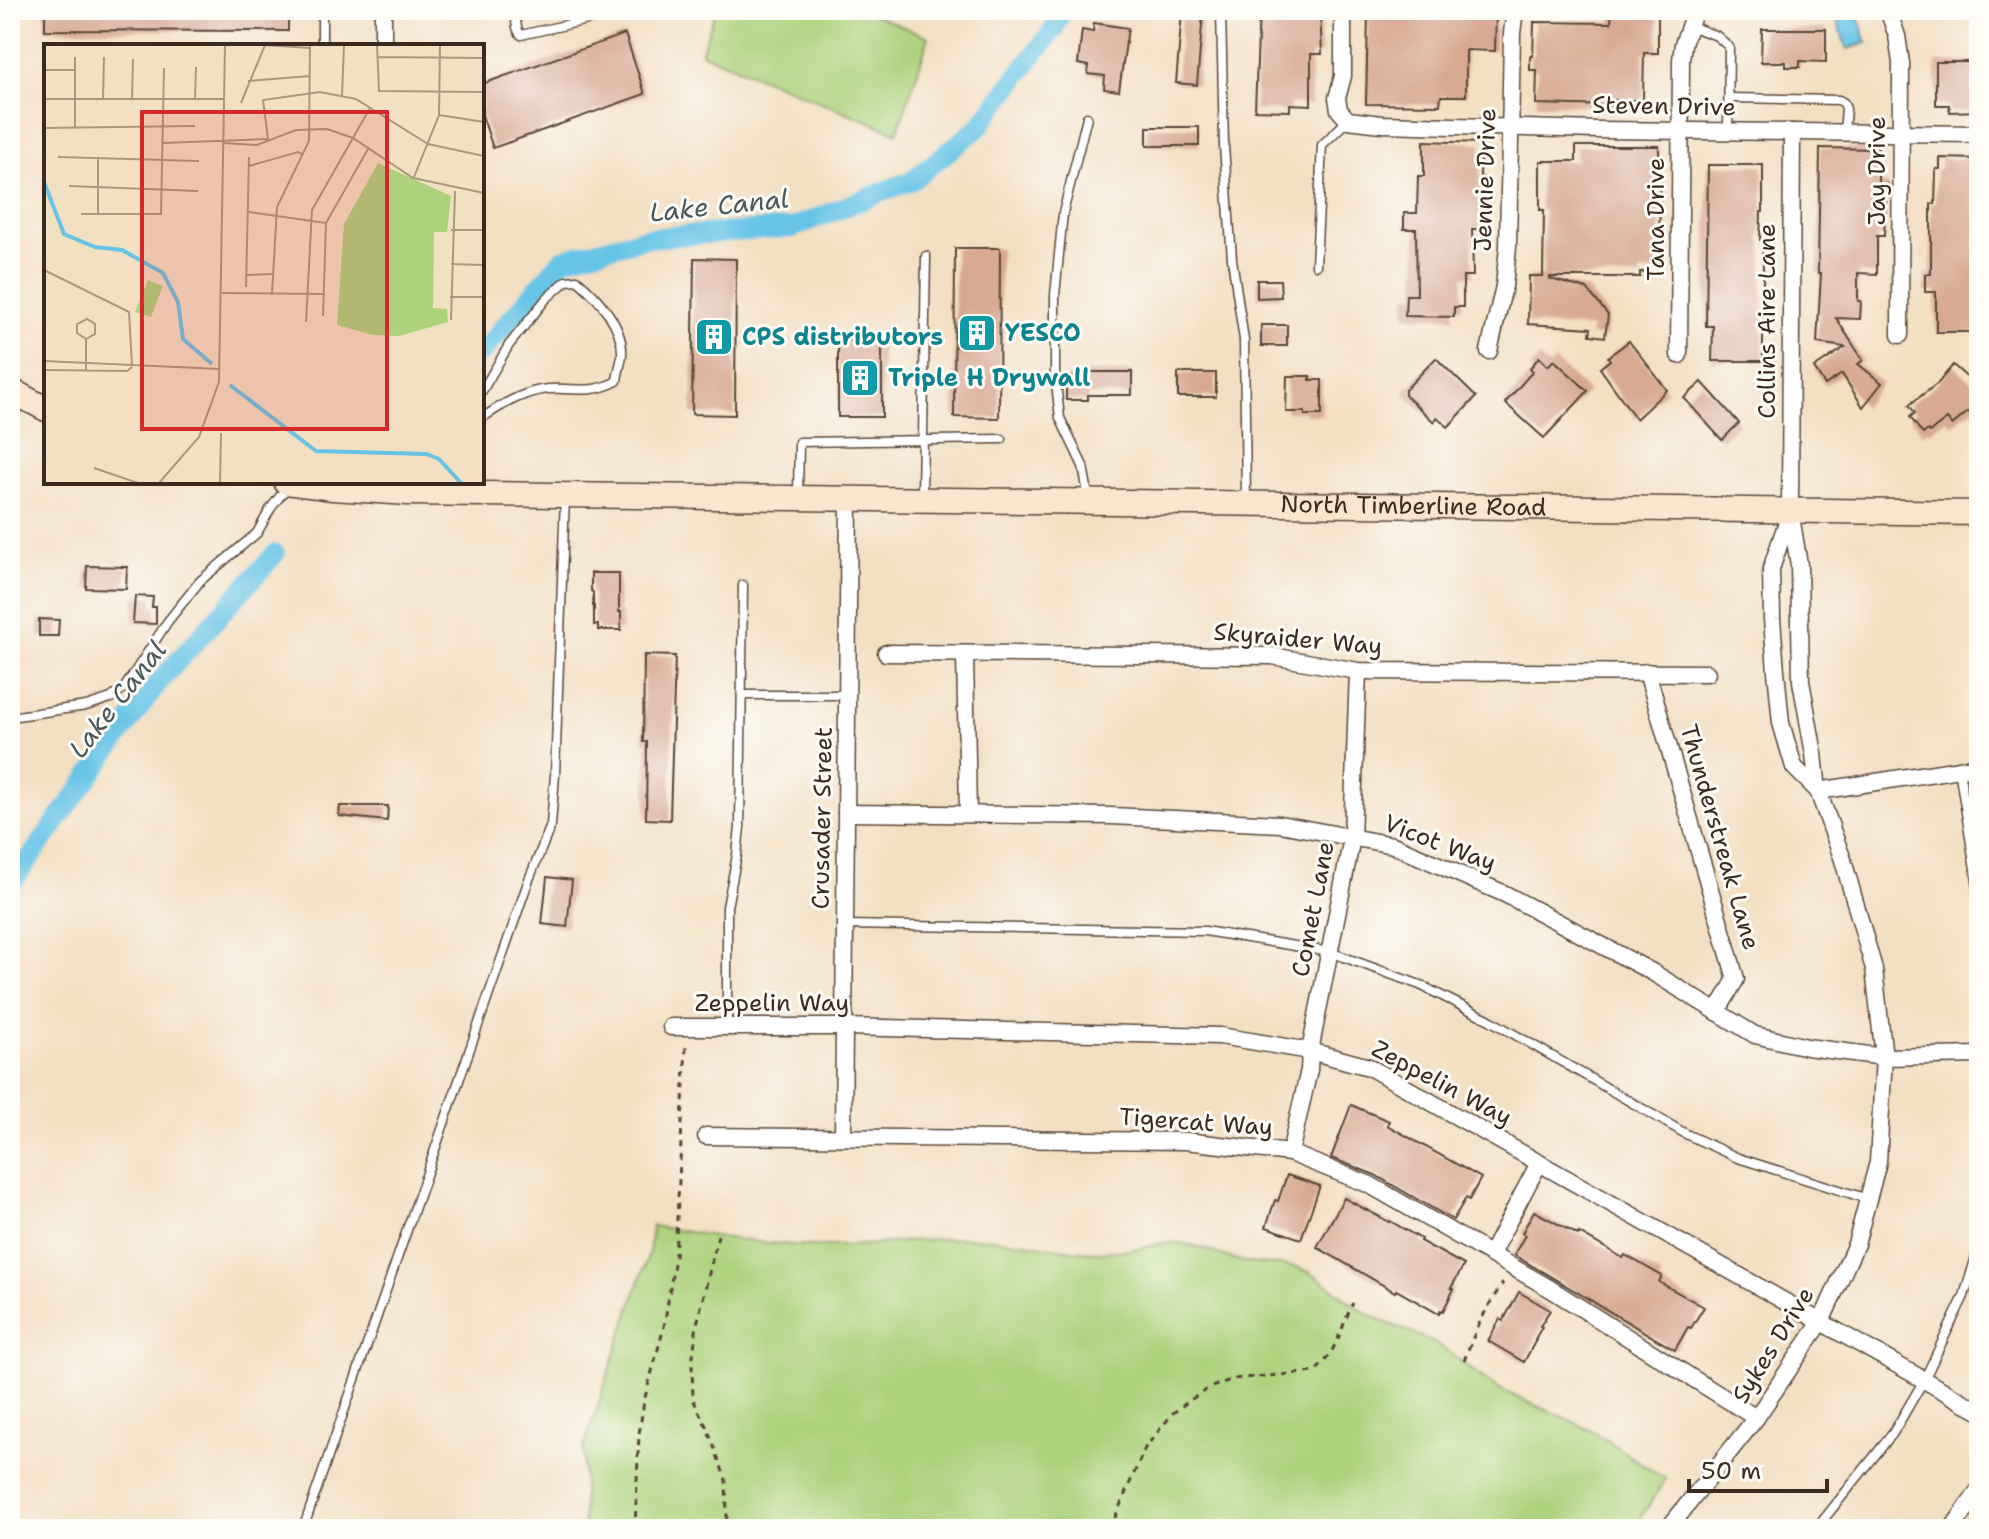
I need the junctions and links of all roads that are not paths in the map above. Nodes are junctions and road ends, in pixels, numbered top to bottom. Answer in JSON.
{"nodes":[{"id":1,"x":322,"y":10,"type":"edge"},
{"id":2,"x":383,"y":10,"type":"edge"},
{"id":3,"x":516,"y":10,"type":"edge"},
{"id":4,"x":604,"y":10,"type":"edge"},
{"id":5,"x":1221,"y":10,"type":"edge"},
{"id":6,"x":1343,"y":10,"type":"edge"},
{"id":7,"x":1515,"y":10,"type":"edge"},
{"id":8,"x":1888,"y":10,"type":"edge"},
{"id":9,"x":1693,"y":18,"type":"edge"},
{"id":10,"x":322,"y":44,"type":"edge"},
{"id":11,"x":383,"y":44,"type":"edge"},
{"id":12,"x":1729,"y":98,"type":"junction"},
{"id":13,"x":1087,"y":117,"type":"dead end"},
{"id":14,"x":1348,"y":120,"type":"junction"},
{"id":15,"x":1511,"y":127,"type":"junction"},
{"id":16,"x":1680,"y":130,"type":"junction"},
{"id":17,"x":1728,"y":131,"type":"junction"},
{"id":18,"x":1792,"y":132,"type":"junction"},
{"id":19,"x":1844,"y":132,"type":"junction"},
{"id":20,"x":1901,"y":133,"type":"junction"},
{"id":21,"x":1979,"y":134,"type":"edge"},
{"id":22,"x":926,"y":256,"type":"dead end"},
{"id":23,"x":1316,"y":265,"type":"dead end"},
{"id":24,"x":1900,"y":335,"type":"dead end"},
{"id":25,"x":1489,"y":351,"type":"dead end"},
{"id":26,"x":1679,"y":355,"type":"dead end"},
{"id":27,"x":484,"y":388,"type":"edge"},
{"id":28,"x":10,"y":390,"type":"edge"},
{"id":29,"x":44,"y":408,"type":"edge"},
{"id":30,"x":484,"y":417,"type":"edge"},
{"id":31,"x":1002,"y":439,"type":"dead end"},
{"id":32,"x":923,"y":440,"type":"junction"},
{"id":33,"x":287,"y":484,"type":"edge"},
{"id":34,"x":322,"y":484,"type":"edge"},
{"id":35,"x":372,"y":487,"type":"edge"},
{"id":36,"x":449,"y":488,"type":"edge"},
{"id":37,"x":565,"y":495,"type":"junction"},
{"id":38,"x":798,"y":499,"type":"junction"},
{"id":39,"x":849,"y":499,"type":"junction"},
{"id":40,"x":922,"y":500,"type":"junction"},
{"id":41,"x":1089,"y":502,"type":"junction"},
{"id":42,"x":1246,"y":505,"type":"junction"},
{"id":43,"x":1790,"y":510,"type":"junction"},
{"id":44,"x":1979,"y":513,"type":"edge"},
{"id":45,"x":743,"y":585,"type":"dead end"},
{"id":46,"x":886,"y":653,"type":"dead end"},
{"id":47,"x":965,"y":654,"type":"junction"},
{"id":48,"x":1358,"y":671,"type":"junction"},
{"id":49,"x":1647,"y":672,"type":"junction"},
{"id":50,"x":1707,"y":673,"type":"dead end"},
{"id":51,"x":742,"y":695,"type":"junction"},
{"id":52,"x":847,"y":695,"type":"junction"},
{"id":53,"x":10,"y":717,"type":"edge"},
{"id":54,"x":1979,"y":766,"type":"edge"},
{"id":55,"x":1959,"y":767,"type":"junction"},
{"id":56,"x":1818,"y":791,"type":"junction"},
{"id":57,"x":846,"y":813,"type":"junction"},
{"id":58,"x":968,"y":814,"type":"junction"},
{"id":59,"x":1352,"y":838,"type":"junction"},
{"id":60,"x":1979,"y":894,"type":"edge"},
{"id":61,"x":845,"y":925,"type":"junction"},
{"id":62,"x":1330,"y":952,"type":"junction"},
{"id":63,"x":1717,"y":1012,"type":"junction"},
{"id":64,"x":671,"y":1027,"type":"dead end"},
{"id":65,"x":727,"y":1027,"type":"junction"},
{"id":66,"x":844,"y":1027,"type":"junction"},
{"id":67,"x":1310,"y":1051,"type":"junction"},
{"id":68,"x":1979,"y":1055,"type":"edge"},
{"id":69,"x":1884,"y":1057,"type":"junction"},
{"id":70,"x":706,"y":1136,"type":"dead end"},
{"id":71,"x":843,"y":1137,"type":"junction"},
{"id":72,"x":1290,"y":1153,"type":"junction"},
{"id":73,"x":1539,"y":1163,"type":"junction"},
{"id":74,"x":1868,"y":1199,"type":"junction"},
{"id":75,"x":1979,"y":1247,"type":"edge"},
{"id":76,"x":1491,"y":1254,"type":"junction"},
{"id":77,"x":1821,"y":1322,"type":"junction"},
{"id":78,"x":1924,"y":1380,"type":"junction"},
{"id":79,"x":1979,"y":1411,"type":"edge"},
{"id":80,"x":1756,"y":1418,"type":"junction"},
{"id":81,"x":1979,"y":1490,"type":"edge"},
{"id":82,"x":303,"y":1529,"type":"edge"},
{"id":83,"x":1668,"y":1529,"type":"edge"},
{"id":84,"x":1816,"y":1529,"type":"edge"},
{"id":85,"x":1952,"y":1529,"type":"edge"}],
"edges":[{"from":1,"to":10,"type":"lane"},
{"from":2,"to":11,"type":"street"},
{"from":3,"to":4,"type":"lane"},
{"from":5,"to":42,"type":"lane"},
{"from":6,"to":14,"type":"street"},
{"from":7,"to":15,"type":"street","name":"Jennie Drive"},
{"from":8,"to":20,"type":"street","name":"Jay Drive"},
{"from":9,"to":12,"type":"lane"},
{"from":9,"to":16,"type":"street","name":"Tana Drive"},
{"from":12,"to":17,"type":"lane"},
{"from":12,"to":19,"type":"lane"},
{"from":13,"to":41,"type":"lane"},
{"from":14,"to":15,"type":"street","name":"Steven Drive"},
{"from":14,"to":23,"type":"lane"},
{"from":15,"to":16,"type":"street","name":"Steven Drive"},
{"from":15,"to":25,"type":"street","name":"Jennie Drive"},
{"from":16,"to":17,"type":"street","name":"Steven Drive"},
{"from":16,"to":26,"type":"street","name":"Tana Drive"},
{"from":17,"to":18,"type":"street","name":"Steven Drive"},
{"from":18,"to":19,"type":"street","name":"Steven Drive"},
{"from":18,"to":43,"type":"street","name":"Collins Aire Lane"},
{"from":19,"to":20,"type":"street","name":"Steven Drive"},
{"from":20,"to":21,"type":"street","name":"Steven Drive"},
{"from":20,"to":24,"type":"street","name":"Jay Drive"},
{"from":22,"to":32,"type":"lane"},
{"from":27,"to":30,"type":"lane"},
{"from":28,"to":29,"type":"main road"},
{"from":31,"to":32,"type":"lane"},
{"from":32,"to":38,"type":"lane"},
{"from":32,"to":40,"type":"lane"},
{"from":33,"to":53,"type":"lane"},
{"from":34,"to":35,"type":"main road","name":"North Timberline Road"},
{"from":35,"to":36,"type":"main road","name":"North Timberline Road"},
{"from":36,"to":37,"type":"main road","name":"North Timberline Road"},
{"from":37,"to":38,"type":"main road","name":"North Timberline Road"},
{"from":37,"to":82,"type":"lane"},
{"from":38,"to":39,"type":"main road","name":"North Timberline Road"},
{"from":39,"to":40,"type":"main road","name":"North Timberline Road"},
{"from":39,"to":52,"type":"street","name":"Crusader Street"},
{"from":40,"to":41,"type":"main road","name":"North Timberline Road"},
{"from":41,"to":42,"type":"main road","name":"North Timberline Road"},
{"from":42,"to":43,"type":"main road","name":"North Timberline Road"},
{"from":43,"to":44,"type":"main road","name":"North Timberline Road"},
{"from":43,"to":56,"type":"street"},
{"from":43,"to":56,"type":"street"},
{"from":45,"to":51,"type":"lane"},
{"from":46,"to":47,"type":"street","name":"Skyraider Way"},
{"from":47,"to":48,"type":"street","name":"Skyraider Way"},
{"from":47,"to":58,"type":"street"},
{"from":48,"to":49,"type":"street","name":"Skyraider Way"},
{"from":48,"to":59,"type":"street","name":"Comet Lane"},
{"from":49,"to":50,"type":"street","name":"Skyraider Way"},
{"from":49,"to":63,"type":"street","name":"Thunderstreak Lane"},
{"from":51,"to":52,"type":"lane"},
{"from":51,"to":65,"type":"lane"},
{"from":52,"to":57,"type":"street","name":"Crusader Street"},
{"from":54,"to":55,"type":"street"},
{"from":55,"to":56,"type":"street"},
{"from":55,"to":60,"type":"lane"},
{"from":56,"to":69,"type":"street","name":"Sykes Drive"},
{"from":57,"to":58,"type":"street","name":"Vicot Way"},
{"from":57,"to":61,"type":"street","name":"Crusader Street"},
{"from":58,"to":59,"type":"street","name":"Vicot Way"},
{"from":59,"to":62,"type":"street","name":"Comet Lane"},
{"from":59,"to":63,"type":"street","name":"Vicot Way"},
{"from":61,"to":62,"type":"lane"},
{"from":61,"to":66,"type":"street","name":"Crusader Street"},
{"from":62,"to":67,"type":"street","name":"Comet Lane"},
{"from":62,"to":74,"type":"lane"},
{"from":63,"to":69,"type":"street","name":"Vicot Way"},
{"from":64,"to":65,"type":"street","name":"Zeppelin Way"},
{"from":65,"to":66,"type":"street","name":"Zeppelin Way"},
{"from":66,"to":67,"type":"street","name":"Zeppelin Way"},
{"from":66,"to":71,"type":"street","name":"Crusader Street"},
{"from":67,"to":72,"type":"street","name":"Comet Lane"},
{"from":67,"to":73,"type":"street","name":"Zeppelin Way"},
{"from":68,"to":69,"type":"street","name":"Vicot Way"},
{"from":69,"to":74,"type":"street","name":"Sykes Drive"},
{"from":70,"to":71,"type":"street","name":"Tigercat Way"},
{"from":71,"to":72,"type":"street","name":"Tigercat Way"},
{"from":72,"to":76,"type":"street","name":"Tigercat Way"},
{"from":73,"to":76,"type":"street"},
{"from":73,"to":77,"type":"street","name":"Zeppelin Way"},
{"from":74,"to":77,"type":"street","name":"Sykes Drive"},
{"from":75,"to":78,"type":"lane"},
{"from":76,"to":80,"type":"street","name":"Tigercat Way"},
{"from":77,"to":78,"type":"street","name":"Zeppelin Way"},
{"from":77,"to":80,"type":"street","name":"Sykes Drive"},
{"from":78,"to":79,"type":"street","name":"Zeppelin Way"},
{"from":78,"to":84,"type":"lane"},
{"from":80,"to":83,"type":"street","name":"Sykes Drive"},
{"from":81,"to":85,"type":"street"}]}
